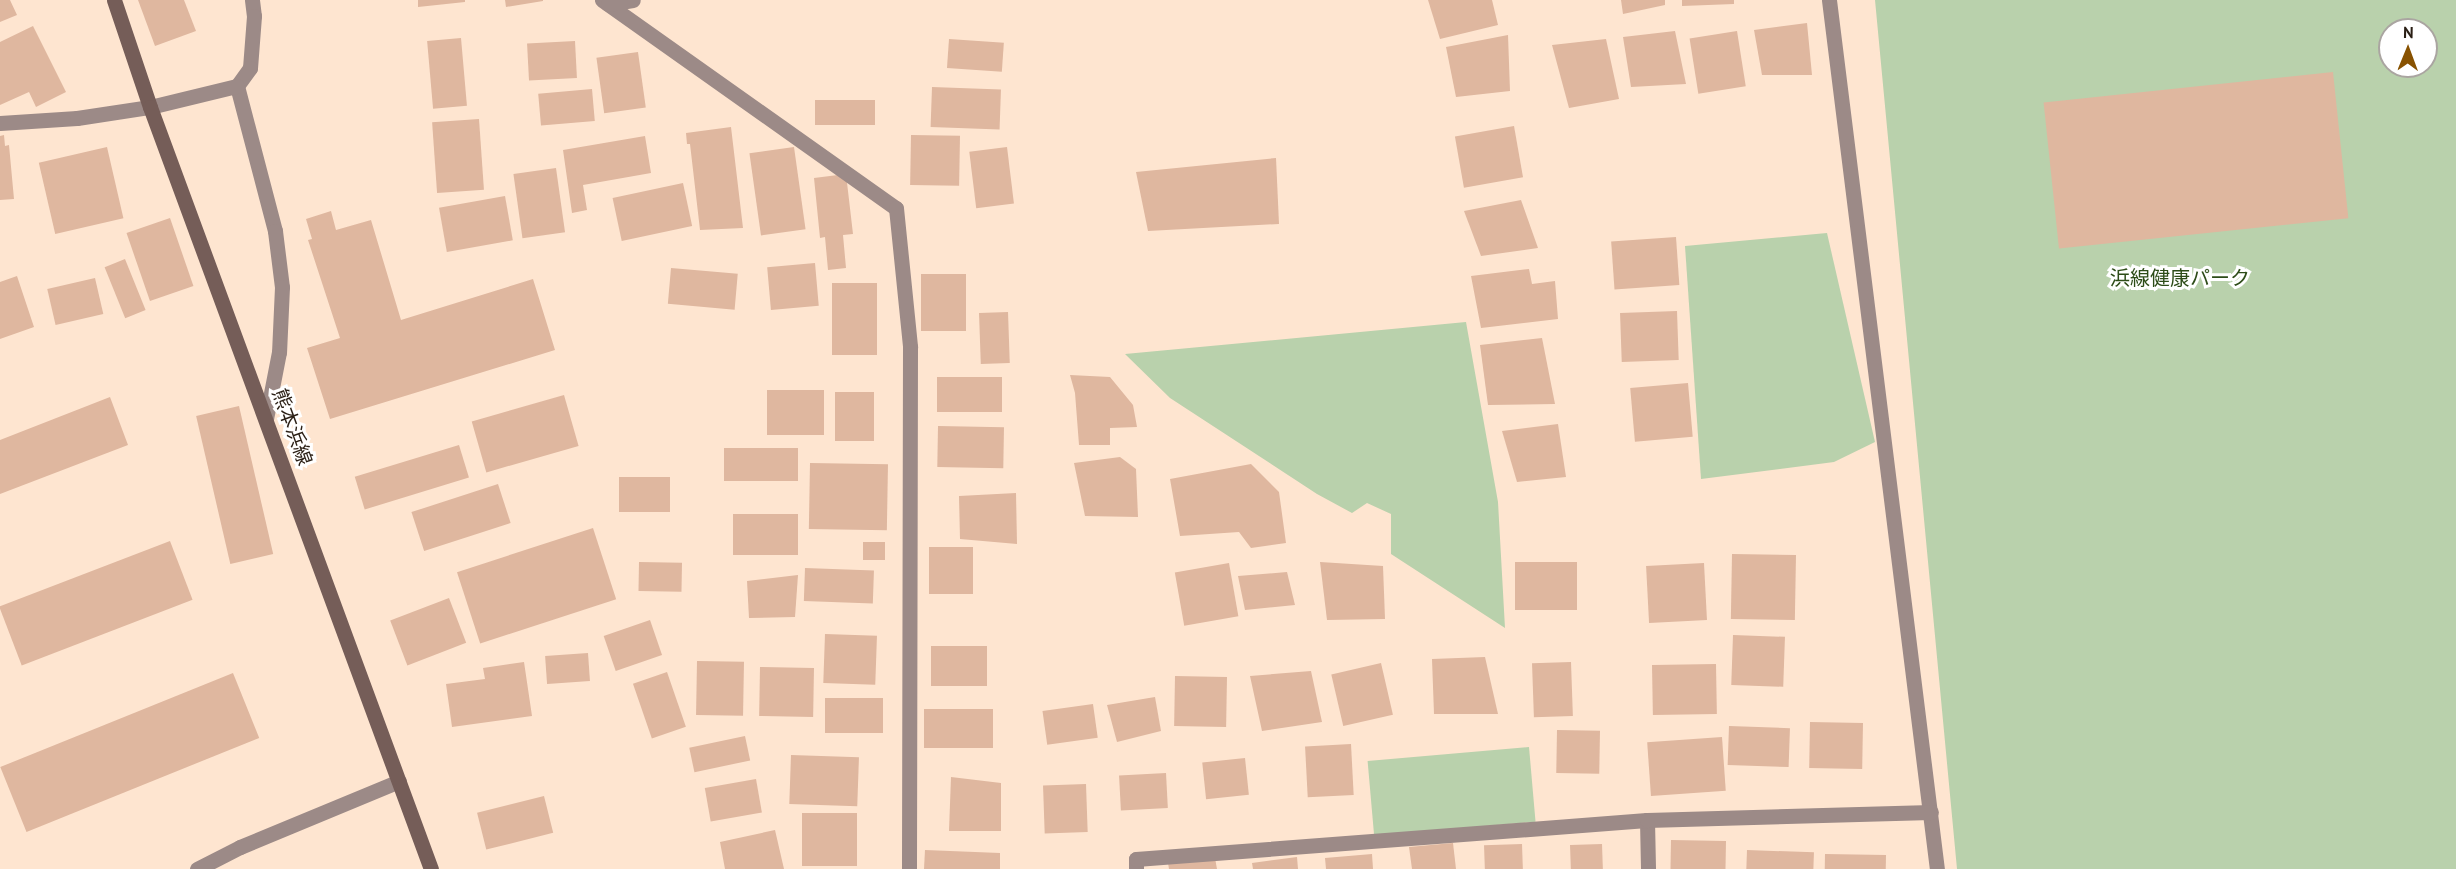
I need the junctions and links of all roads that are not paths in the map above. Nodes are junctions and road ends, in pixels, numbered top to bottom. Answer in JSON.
{"nodes":[{"id":1,"x":114,"y":0,"type":"edge"},
{"id":2,"x":252,"y":0,"type":"edge"},
{"id":3,"x":633,"y":0,"type":"edge"},
{"id":4,"x":1829,"y":0,"type":"edge"},
{"id":5,"x":605,"y":2,"type":"edge"},
{"id":6,"x":237,"y":86,"type":"junction"},
{"id":7,"x":150,"y":107,"type":"junction"},
{"id":8,"x":0,"y":123,"type":"edge"},
{"id":9,"x":266,"y":419,"type":"junction"},
{"id":10,"x":399,"y":781,"type":"junction"},
{"id":11,"x":1932,"y":812,"type":"junction"},
{"id":12,"x":1647,"y":820,"type":"junction"},
{"id":13,"x":197,"y":869,"type":"edge"},
{"id":14,"x":431,"y":869,"type":"edge"},
{"id":15,"x":909,"y":869,"type":"edge"},
{"id":16,"x":1136,"y":869,"type":"edge"},
{"id":17,"x":1648,"y":869,"type":"edge"},
{"id":18,"x":1937,"y":869,"type":"edge"}],
"edges":[{"from":1,"to":7,"type":"main road","name":"熊本浜線"},
{"from":2,"to":6,"type":"street"},
{"from":3,"to":5,"type":"street"},
{"from":4,"to":11,"type":"street"},
{"from":5,"to":15,"type":"street"},
{"from":6,"to":7,"type":"street"},
{"from":6,"to":9,"type":"street"},
{"from":7,"to":8,"type":"street"},
{"from":7,"to":9,"type":"main road","name":"熊本浜線"},
{"from":9,"to":10,"type":"main road","name":"熊本浜線"},
{"from":10,"to":13,"type":"street"},
{"from":10,"to":14,"type":"main road","name":"熊本浜線"},
{"from":11,"to":12,"type":"street"},
{"from":11,"to":18,"type":"street"},
{"from":12,"to":16,"type":"street"},
{"from":12,"to":17,"type":"street"}]}
